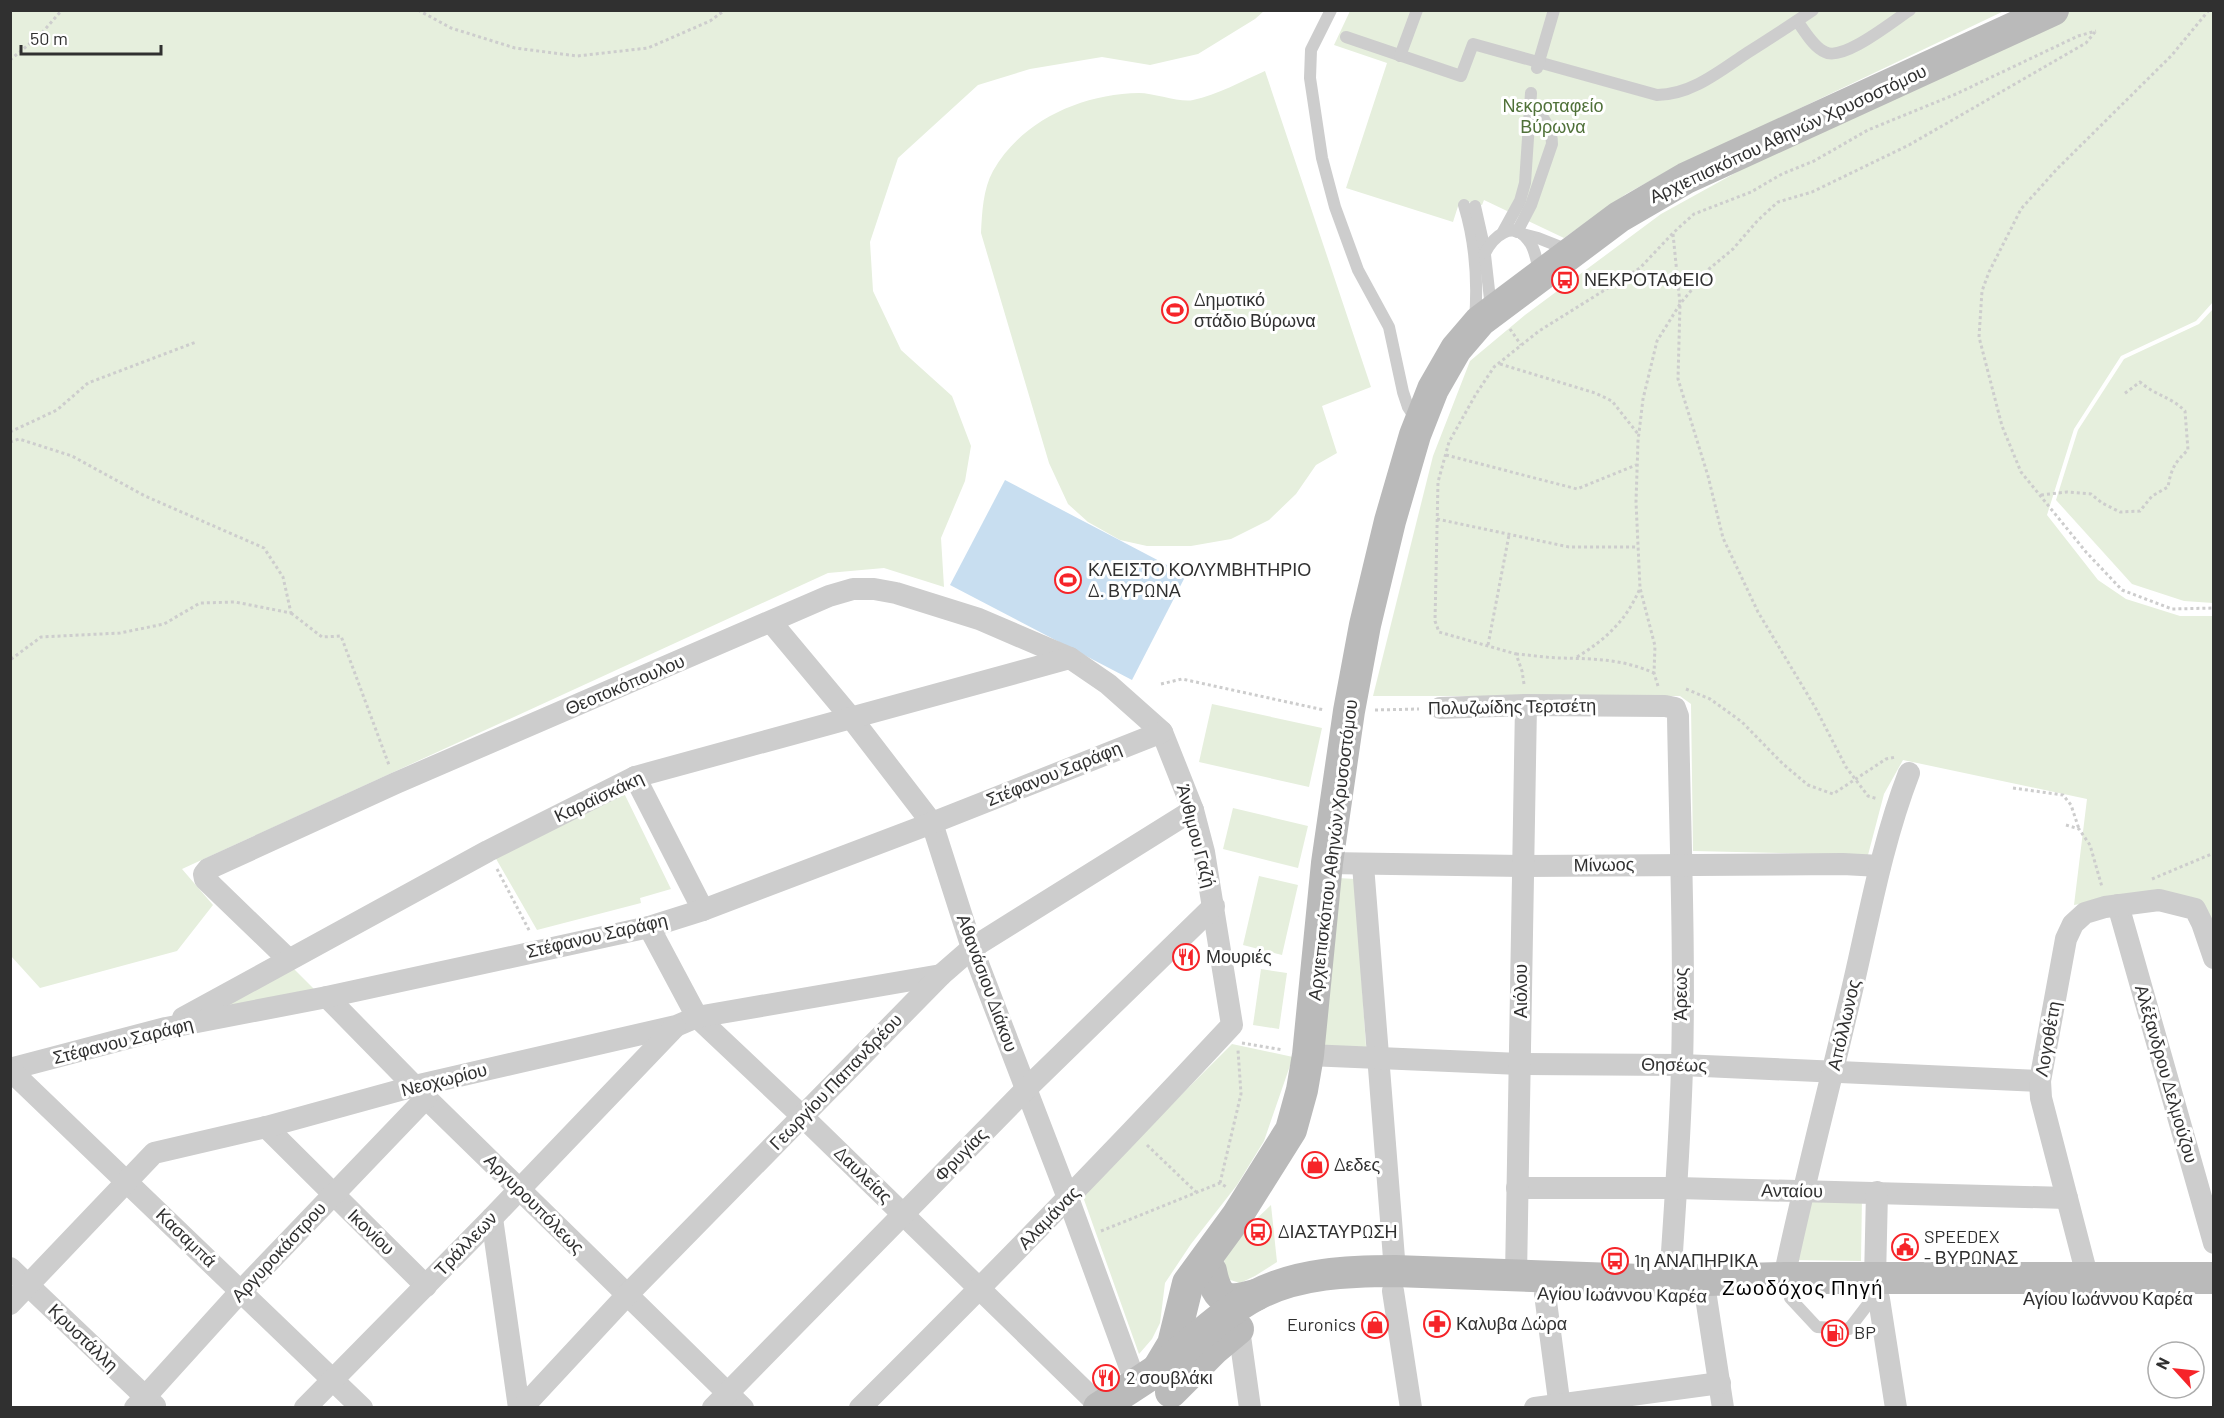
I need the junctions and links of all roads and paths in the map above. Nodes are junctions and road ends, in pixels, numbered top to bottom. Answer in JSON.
{"nodes":[{"id":1,"x":62,"y":10,"type":"edge"},
{"id":2,"x":417,"y":10,"type":"edge"},
{"id":3,"x":725,"y":10,"type":"edge"},
{"id":4,"x":1331,"y":10,"type":"edge"},
{"id":5,"x":1417,"y":10,"type":"edge"},
{"id":6,"x":1554,"y":10,"type":"edge"},
{"id":7,"x":1813,"y":10,"type":"edge"},
{"id":8,"x":1910,"y":10,"type":"edge"},
{"id":9,"x":2053,"y":10,"type":"edge"},
{"id":10,"x":2209,"y":10,"type":"edge"},
{"id":11,"x":1797,"y":21,"type":"junction"},
{"id":12,"x":1346,"y":37,"type":"dead end"},
{"id":13,"x":1400,"y":56,"type":"junction"},
{"id":14,"x":10,"y":60,"type":"edge"},
{"id":15,"x":1538,"y":65,"type":"junction"},
{"id":16,"x":1503,"y":232,"type":"junction"},
{"id":17,"x":1519,"y":233,"type":"junction"},
{"id":18,"x":1673,"y":233,"type":"junction"},
{"id":19,"x":1571,"y":252,"type":"junction"},
{"id":20,"x":1485,"y":253,"type":"junction"},
{"id":21,"x":1540,"y":276,"type":"junction"},
{"id":22,"x":1680,"y":304,"type":"junction"},
{"id":23,"x":1483,"y":319,"type":"junction"},
{"id":24,"x":196,"y":342,"type":"dead end"},
{"id":25,"x":1499,"y":364,"type":"junction"},
{"id":26,"x":2124,"y":394,"type":"dead end"},
{"id":27,"x":1420,"y":424,"type":"junction"},
{"id":28,"x":10,"y":432,"type":"edge"},
{"id":29,"x":1638,"y":434,"type":"junction"},
{"id":30,"x":10,"y":442,"type":"edge"},
{"id":31,"x":1446,"y":455,"type":"junction"},
{"id":32,"x":1637,"y":465,"type":"junction"},
{"id":33,"x":2041,"y":495,"type":"junction"},
{"id":34,"x":1437,"y":519,"type":"junction"},
{"id":35,"x":1510,"y":534,"type":"junction"},
{"id":36,"x":1638,"y":547,"type":"junction"},
{"id":37,"x":1640,"y":588,"type":"junction"},
{"id":38,"x":2214,"y":608,"type":"edge"},
{"id":39,"x":291,"y":613,"type":"junction"},
{"id":40,"x":771,"y":622,"type":"junction"},
{"id":41,"x":1488,"y":645,"type":"junction"},
{"id":42,"x":1516,"y":654,"type":"junction"},
{"id":43,"x":1070,"y":658,"type":"junction"},
{"id":44,"x":1575,"y":658,"type":"junction"},
{"id":45,"x":10,"y":660,"type":"edge"},
{"id":46,"x":1654,"y":673,"type":"junction"},
{"id":47,"x":1161,"y":684,"type":"dead end"},
{"id":48,"x":1658,"y":685,"type":"junction"},
{"id":49,"x":1666,"y":685,"type":"dead end"},
{"id":50,"x":1680,"y":698,"type":"junction"},
{"id":51,"x":1526,"y":705,"type":"junction"},
{"id":52,"x":1635,"y":706,"type":"junction"},
{"id":53,"x":1311,"y":707,"type":"dead end"},
{"id":54,"x":1440,"y":708,"type":"joint"},
{"id":55,"x":1349,"y":711,"type":"junction"},
{"id":56,"x":852,"y":719,"type":"junction"},
{"id":57,"x":1162,"y":732,"type":"junction"},
{"id":58,"x":1909,"y":773,"type":"joint"},
{"id":59,"x":636,"y":777,"type":"junction"},
{"id":60,"x":1855,"y":779,"type":"junction"},
{"id":61,"x":396,"y":783,"type":"junction"},
{"id":62,"x":2013,"y":788,"type":"dead end"},
{"id":63,"x":1897,"y":805,"type":"junction"},
{"id":64,"x":1193,"y":810,"type":"junction"},
{"id":65,"x":932,"y":823,"type":"junction"},
{"id":66,"x":2066,"y":825,"type":"dead end"},
{"id":67,"x":2079,"y":829,"type":"junction"},
{"id":68,"x":488,"y":851,"type":"junction"},
{"id":69,"x":2214,"y":853,"type":"edge"},
{"id":70,"x":1327,"y":863,"type":"junction"},
{"id":71,"x":1681,"y":864,"type":"junction"},
{"id":72,"x":1363,"y":865,"type":"junction"},
{"id":73,"x":1522,"y":866,"type":"junction"},
{"id":74,"x":1880,"y":866,"type":"junction"},
{"id":75,"x":2148,"y":881,"type":"dead end"},
{"id":76,"x":1214,"y":906,"type":"junction"},
{"id":77,"x":2112,"y":906,"type":"junction"},
{"id":78,"x":703,"y":910,"type":"junction"},
{"id":79,"x":649,"y":927,"type":"junction"},
{"id":80,"x":972,"y":948,"type":"junction"},
{"id":81,"x":539,"y":950,"type":"junction"},
{"id":82,"x":2214,"y":958,"type":"edge"},
{"id":83,"x":288,"y":959,"type":"junction"},
{"id":84,"x":941,"y":975,"type":"junction"},
{"id":85,"x":327,"y":997,"type":"junction"},
{"id":86,"x":697,"y":1017,"type":"junction"},
{"id":87,"x":1232,"y":1025,"type":"joint"},
{"id":88,"x":676,"y":1026,"type":"junction"},
{"id":89,"x":166,"y":1028,"type":"junction"},
{"id":90,"x":1297,"y":1053,"type":"junction"},
{"id":91,"x":1377,"y":1059,"type":"junction"},
{"id":92,"x":1520,"y":1064,"type":"junction"},
{"id":93,"x":1682,"y":1065,"type":"junction"},
{"id":94,"x":10,"y":1070,"type":"edge"},
{"id":95,"x":1833,"y":1071,"type":"junction"},
{"id":96,"x":2040,"y":1081,"type":"junction"},
{"id":97,"x":1027,"y":1088,"type":"junction"},
{"id":98,"x":421,"y":1092,"type":"junction"},
{"id":99,"x":802,"y":1116,"type":"junction"},
{"id":100,"x":266,"y":1126,"type":"junction"},
{"id":101,"x":1135,"y":1129,"type":"junction"},
{"id":102,"x":126,"y":1181,"type":"junction"},
{"id":103,"x":1220,"y":1183,"type":"junction"},
{"id":104,"x":1517,"y":1188,"type":"junction"},
{"id":105,"x":1677,"y":1188,"type":"junction"},
{"id":106,"x":519,"y":1189,"type":"junction"},
{"id":107,"x":1802,"y":1191,"type":"junction"},
{"id":108,"x":1197,"y":1192,"type":"junction"},
{"id":109,"x":1877,"y":1192,"type":"junction"},
{"id":110,"x":333,"y":1195,"type":"junction"},
{"id":111,"x":1068,"y":1198,"type":"junction"},
{"id":112,"x":2067,"y":1198,"type":"junction"},
{"id":113,"x":1247,"y":1200,"type":"junction"},
{"id":114,"x":903,"y":1214,"type":"junction"},
{"id":115,"x":492,"y":1218,"type":"junction"},
{"id":116,"x":1083,"y":1238,"type":"junction"},
{"id":117,"x":2214,"y":1243,"type":"edge"},
{"id":118,"x":1214,"y":1257,"type":"junction"},
{"id":119,"x":10,"y":1268,"type":"edge"},
{"id":120,"x":1516,"y":1276,"type":"junction"},
{"id":121,"x":2214,"y":1278,"type":"edge"},
{"id":122,"x":2088,"y":1279,"type":"junction"},
{"id":123,"x":1394,"y":1281,"type":"junction"},
{"id":124,"x":1670,"y":1281,"type":"junction"},
{"id":125,"x":28,"y":1286,"type":"junction"},
{"id":126,"x":426,"y":1286,"type":"junction"},
{"id":127,"x":1787,"y":1288,"type":"junction"},
{"id":128,"x":980,"y":1289,"type":"junction"},
{"id":129,"x":241,"y":1292,"type":"junction"},
{"id":130,"x":1875,"y":1292,"type":"junction"},
{"id":131,"x":1545,"y":1294,"type":"junction"},
{"id":132,"x":1256,"y":1295,"type":"junction"},
{"id":133,"x":627,"y":1296,"type":"junction"},
{"id":134,"x":1706,"y":1297,"type":"junction"},
{"id":135,"x":2214,"y":1299,"type":"edge"},
{"id":136,"x":10,"y":1304,"type":"edge"},
{"id":137,"x":1239,"y":1329,"type":"junction"},
{"id":138,"x":1194,"y":1339,"type":"junction"},
{"id":139,"x":333,"y":1380,"type":"junction"},
{"id":140,"x":1720,"y":1383,"type":"junction"},
{"id":141,"x":1157,"y":1388,"type":"edge"},
{"id":142,"x":728,"y":1402,"type":"edge"},
{"id":143,"x":145,"y":1404,"type":"edge"},
{"id":144,"x":1560,"y":1406,"type":"edge"},
{"id":145,"x":304,"y":1407,"type":"edge"},
{"id":146,"x":362,"y":1407,"type":"edge"},
{"id":147,"x":521,"y":1407,"type":"edge"},
{"id":148,"x":860,"y":1407,"type":"edge"},
{"id":149,"x":1101,"y":1407,"type":"edge"},
{"id":150,"x":1251,"y":1407,"type":"edge"},
{"id":151,"x":1411,"y":1407,"type":"edge"},
{"id":152,"x":1535,"y":1407,"type":"edge"},
{"id":153,"x":1723,"y":1407,"type":"edge"},
{"id":154,"x":1896,"y":1407,"type":"edge"}],
"edges":[{"from":1,"to":14,"type":"path"},
{"from":2,"to":3,"type":"path"},
{"from":4,"to":27,"type":"lane"},
{"from":5,"to":13,"type":"lane"},
{"from":6,"to":15,"type":"lane"},
{"from":7,"to":11,"type":"lane"},
{"from":8,"to":11,"type":"lane"},
{"from":9,"to":19,"type":"street","name":"Αρχιεπισκόπου Αθηνών Χρυσοστόμου"},
{"from":10,"to":33,"type":"path"},
{"from":11,"to":15,"type":"lane"},
{"from":12,"to":13,"type":"lane"},
{"from":13,"to":15,"type":"lane"},
{"from":16,"to":17,"type":"lane"},
{"from":16,"to":17,"type":"lane"},
{"from":16,"to":20,"type":"lane"},
{"from":17,"to":19,"type":"lane"},
{"from":17,"to":21,"type":"lane"},
{"from":18,"to":22,"type":"path"},
{"from":18,"to":22,"type":"path"},
{"from":18,"to":25,"type":"path"},
{"from":19,"to":21,"type":"street","name":"Αρχιεπισκόπου Αθηνών Χρυσοστόμου"},
{"from":20,"to":23,"type":"lane"},
{"from":20,"to":23,"type":"lane"},
{"from":21,"to":23,"type":"street","name":"Αρχιεπισκόπου Αθηνών Χρυσοστόμου"},
{"from":22,"to":29,"type":"path"},
{"from":22,"to":60,"type":"path"},
{"from":23,"to":27,"type":"street","name":"Αρχιεπισκόπου Αθηνών Χρυσοστόμου"},
{"from":24,"to":28,"type":"path"},
{"from":25,"to":29,"type":"path"},
{"from":25,"to":31,"type":"path"},
{"from":26,"to":33,"type":"path"},
{"from":27,"to":55,"type":"street","name":"Αρχιεπισκόπου Αθηνών Χρυσοστόμου"},
{"from":29,"to":32,"type":"path"},
{"from":30,"to":39,"type":"path"},
{"from":31,"to":32,"type":"path"},
{"from":31,"to":34,"type":"path"},
{"from":32,"to":36,"type":"path"},
{"from":33,"to":38,"type":"path"},
{"from":34,"to":35,"type":"path"},
{"from":34,"to":41,"type":"path"},
{"from":35,"to":36,"type":"path"},
{"from":35,"to":41,"type":"path"},
{"from":36,"to":37,"type":"path"},
{"from":37,"to":44,"type":"path"},
{"from":37,"to":46,"type":"path"},
{"from":39,"to":45,"type":"path"},
{"from":39,"to":61,"type":"path"},
{"from":40,"to":43,"type":"street","name":"Θεοτοκόπουλου"},
{"from":40,"to":56,"type":"street","name":"Αθανάσιου Διάκου"},
{"from":40,"to":61,"type":"street","name":"Θεοτοκόπουλου"},
{"from":41,"to":42,"type":"path"},
{"from":42,"to":44,"type":"path"},
{"from":42,"to":51,"type":"path"},
{"from":43,"to":56,"type":"street","name":"Καραϊσκάκη"},
{"from":43,"to":57,"type":"street","name":"Άνθιμου Γαζή"},
{"from":44,"to":46,"type":"path"},
{"from":46,"to":48,"type":"path"},
{"from":47,"to":53,"type":"path"},
{"from":48,"to":49,"type":"path"},
{"from":48,"to":52,"type":"path"},
{"from":50,"to":52,"type":"street","name":"Πολυζωίδης Τερτσέτη"},
{"from":50,"to":60,"type":"path"},
{"from":50,"to":71,"type":"street","name":"Άρεως"},
{"from":51,"to":52,"type":"street","name":"Πολυζωίδης Τερτσέτη"},
{"from":51,"to":54,"type":"street","name":"Πολυζωίδης Τερτσέτη"},
{"from":51,"to":73,"type":"street","name":"Αιόλου"},
{"from":54,"to":55,"type":"path","name":"Πολυζωίδης Τερτσέτη"},
{"from":55,"to":70,"type":"street","name":"Αρχιεπισκόπου Αθηνών Χρυσοστόμου"},
{"from":56,"to":59,"type":"street","name":"Καραϊσκάκη"},
{"from":56,"to":65,"type":"street","name":"Αθανάσιου Διάκου"},
{"from":57,"to":64,"type":"street","name":"Άνθιμου Γαζή"},
{"from":57,"to":65,"type":"street","name":"Στέφανου Σαράφη"},
{"from":58,"to":60,"type":"path"},
{"from":58,"to":63,"type":"street","name":"Απόλλωνος"},
{"from":59,"to":68,"type":"street","name":"Καραϊσκάκη"},
{"from":59,"to":78,"type":"street"},
{"from":60,"to":63,"type":"path"},
{"from":61,"to":83,"type":"street","name":"Θεοτοκόπουλου"},
{"from":62,"to":67,"type":"path"},
{"from":63,"to":74,"type":"street","name":"Απόλλωνος"},
{"from":64,"to":76,"type":"street","name":"Άνθιμου Γαζή"},
{"from":64,"to":80,"type":"street","name":"Γεωργίου Παπανδρέου"},
{"from":65,"to":78,"type":"street","name":"Στέφανου Σαράφη"},
{"from":65,"to":80,"type":"street","name":"Αθανάσιου Διάκου"},
{"from":66,"to":67,"type":"path"},
{"from":67,"to":77,"type":"path"},
{"from":68,"to":81,"type":"path"},
{"from":68,"to":83,"type":"street","name":"Καραϊσκάκη"},
{"from":69,"to":75,"type":"path"},
{"from":70,"to":72,"type":"street","name":"Μίνωος"},
{"from":70,"to":90,"type":"street","name":"Αρχιεπισκόπου Αθηνών Χρυσοστόμου"},
{"from":71,"to":73,"type":"street","name":"Μίνωος"},
{"from":71,"to":74,"type":"street","name":"Μίνωος"},
{"from":71,"to":93,"type":"street","name":"Άρεως"},
{"from":72,"to":73,"type":"street","name":"Μίνωος"},
{"from":72,"to":91,"type":"street"},
{"from":73,"to":92,"type":"street","name":"Αιόλου"},
{"from":74,"to":95,"type":"street","name":"Απόλλωνος"},
{"from":76,"to":87,"type":"street","name":"Άνθιμου Γαζή"},
{"from":76,"to":97,"type":"street","name":"Φρυγίας"},
{"from":77,"to":82,"type":"street","name":"Λογοθέτη"},
{"from":77,"to":96,"type":"street","name":"Λογοθέτη"},
{"from":77,"to":117,"type":"street","name":"Αλέξανδρου Δελμούζου"},
{"from":78,"to":79,"type":"street","name":"Στέφανου Σαράφη"},
{"from":79,"to":81,"type":"street","name":"Στέφανου Σαράφη"},
{"from":79,"to":86,"type":"street","name":"Δαυλείας"},
{"from":80,"to":84,"type":"street","name":"Γεωργίου Παπανδρέου"},
{"from":80,"to":97,"type":"street","name":"Αθανάσιου Διάκου"},
{"from":81,"to":85,"type":"street","name":"Στέφανου Σαράφη"},
{"from":83,"to":89,"type":"street","name":"Καραϊσκάκη"},
{"from":84,"to":86,"type":"street","name":"Νεοχωρίου"},
{"from":84,"to":99,"type":"street","name":"Γεωργίου Παπανδρέου"},
{"from":85,"to":89,"type":"street","name":"Στέφανου Σαράφη"},
{"from":85,"to":98,"type":"street","name":"Αργυρουπόλεως"},
{"from":86,"to":88,"type":"street","name":"Νεοχωρίου"},
{"from":86,"to":99,"type":"street","name":"Δαυλείας"},
{"from":87,"to":101,"type":"street","name":"Αλαμάνας"},
{"from":88,"to":98,"type":"street","name":"Νεοχωρίου"},
{"from":88,"to":106,"type":"street","name":"Τράλλεων"},
{"from":89,"to":94,"type":"street","name":"Στέφανου Σαράφη"},
{"from":90,"to":91,"type":"street","name":"Θησέως"},
{"from":90,"to":103,"type":"path"},
{"from":90,"to":113,"type":"street","name":"Αρχιεπισκόπου Αθηνών Χρυσοστόμου"},
{"from":91,"to":92,"type":"street","name":"Θησέως"},
{"from":91,"to":123,"type":"street"},
{"from":92,"to":93,"type":"street","name":"Θησέως"},
{"from":92,"to":104,"type":"street","name":"Αιόλου"},
{"from":93,"to":95,"type":"street","name":"Θησέως"},
{"from":93,"to":105,"type":"street","name":"Άρεως"},
{"from":94,"to":102,"type":"street","name":"Κασαμπά"},
{"from":95,"to":96,"type":"street","name":"Θησέως"},
{"from":95,"to":107,"type":"street","name":"Απόλλωνος"},
{"from":96,"to":112,"type":"street","name":"Λογοθέτη"},
{"from":97,"to":111,"type":"street","name":"Αθανάσιου Διάκου"},
{"from":97,"to":114,"type":"street","name":"Φρυγίας"},
{"from":98,"to":100,"type":"street","name":"Νεοχωρίου"},
{"from":98,"to":106,"type":"street","name":"Αργυρουπόλεως"},
{"from":98,"to":110,"type":"street","name":"Αργυροκάστρου"},
{"from":99,"to":114,"type":"street","name":"Δαυλείας"},
{"from":99,"to":133,"type":"street","name":"Γεωργίου Παπανδρέου"},
{"from":100,"to":102,"type":"street","name":"Νεοχωρίου"},
{"from":100,"to":110,"type":"street","name":"Ικονίου"},
{"from":101,"to":108,"type":"path"},
{"from":101,"to":111,"type":"street","name":"Αλαμάνας"},
{"from":102,"to":125,"type":"street","name":"Νεοχωρίου"},
{"from":102,"to":129,"type":"street","name":"Κασαμπά"},
{"from":103,"to":108,"type":"path"},
{"from":103,"to":113,"type":"path"},
{"from":104,"to":105,"type":"street","name":"Ανταίου"},
{"from":104,"to":120,"type":"street","name":"Αιόλου"},
{"from":105,"to":107,"type":"street","name":"Ανταίου"},
{"from":105,"to":124,"type":"street","name":"Άρεως"},
{"from":106,"to":115,"type":"street","name":"Τράλλεων"},
{"from":106,"to":133,"type":"street","name":"Αργυρουπόλεως"},
{"from":107,"to":109,"type":"street","name":"Ανταίου"},
{"from":107,"to":127,"type":"street","name":"Απόλλωνος"},
{"from":108,"to":116,"type":"path"},
{"from":109,"to":112,"type":"street","name":"Ανταίου"},
{"from":109,"to":130,"type":"street"},
{"from":110,"to":126,"type":"street","name":"Ικονίου"},
{"from":110,"to":129,"type":"street","name":"Αργυροκάστρου"},
{"from":111,"to":116,"type":"street","name":"Αθανάσιου Διάκου"},
{"from":111,"to":128,"type":"street","name":"Αλαμάνας"},
{"from":112,"to":122,"type":"street","name":"Λογοθέτη"},
{"from":113,"to":118,"type":"street","name":"Αρχιεπισκόπου Αθηνών Χρυσοστόμου"},
{"from":114,"to":128,"type":"street","name":"Δαυλείας"},
{"from":114,"to":142,"type":"street","name":"Φρυγίας"},
{"from":115,"to":126,"type":"street","name":"Τράλλεων"},
{"from":115,"to":147,"type":"street"},
{"from":116,"to":141,"type":"street","name":"Αθανάσιου Διάκου"},
{"from":118,"to":132,"type":"street"},
{"from":118,"to":138,"type":"street","name":"Αρχιεπισκόπου Αθηνών Χρυσοστόμου"},
{"from":118,"to":141,"type":"street","name":"Αρχιεπισκόπου Αθηνών Χρυσοστόμου"},
{"from":119,"to":125,"type":"street","name":"Κρυστάλλη"},
{"from":120,"to":123,"type":"street","name":"Αγίου Ιωάννου Καρέα"},
{"from":120,"to":124,"type":"street","name":"Αγίου Ιωάννου Καρέα"},
{"from":121,"to":122,"type":"street","name":"Αγίου Ιωάννου Καρέα"},
{"from":122,"to":130,"type":"street","name":"Αγίου Ιωάννου Καρέα"},
{"from":123,"to":131,"type":"street","name":"Αγίου Ιωάννου Καρέα"},
{"from":123,"to":132,"type":"street","name":"Αγίου Ιωάννου Καρέα"},
{"from":123,"to":137,"type":"street","name":"Αγίου Ιωάννου Καρέα"},
{"from":123,"to":151,"type":"street"},
{"from":124,"to":127,"type":"street","name":"Αγίου Ιωάννου Καρέα"},
{"from":125,"to":136,"type":"street","name":"Νεοχωρίου"},
{"from":125,"to":143,"type":"street","name":"Κρυστάλλη"},
{"from":126,"to":139,"type":"street","name":"Τράλλεων"},
{"from":127,"to":130,"type":"street","name":"Αγίου Ιωάννου Καρέα"},
{"from":127,"to":134,"type":"street","name":"Αγίου Ιωάννου Καρέα"},
{"from":128,"to":148,"type":"street","name":"Αλαμάνας"},
{"from":128,"to":149,"type":"street","name":"Δαυλείας"},
{"from":129,"to":139,"type":"street","name":"Κασαμπά"},
{"from":129,"to":143,"type":"street","name":"Αργυροκάστρου"},
{"from":130,"to":135,"type":"street","name":"Αγίου Ιωάννου Καρέα"},
{"from":130,"to":154,"type":"street"},
{"from":131,"to":134,"type":"street","name":"Αγίου Ιωάννου Καρέα"},
{"from":131,"to":144,"type":"street"},
{"from":132,"to":138,"type":"street","name":"Αγίου Ιωάννου Καρέα"},
{"from":133,"to":142,"type":"street","name":"Αργυρουπόλεως"},
{"from":133,"to":147,"type":"street","name":"Γεωργίου Παπανδρέου"},
{"from":134,"to":140,"type":"street"},
{"from":137,"to":141,"type":"street","name":"Αγίου Ιωάννου Καρέα"},
{"from":137,"to":150,"type":"street"},
{"from":138,"to":141,"type":"street","name":"Αγίου Ιωάννου Καρέα"},
{"from":139,"to":145,"type":"street","name":"Τράλλεων"},
{"from":139,"to":146,"type":"street","name":"Κασαμπά"},
{"from":140,"to":144,"type":"street"},
{"from":140,"to":153,"type":"street"},
{"from":141,"to":149,"type":"street"},
{"from":144,"to":152,"type":"street"}]}
